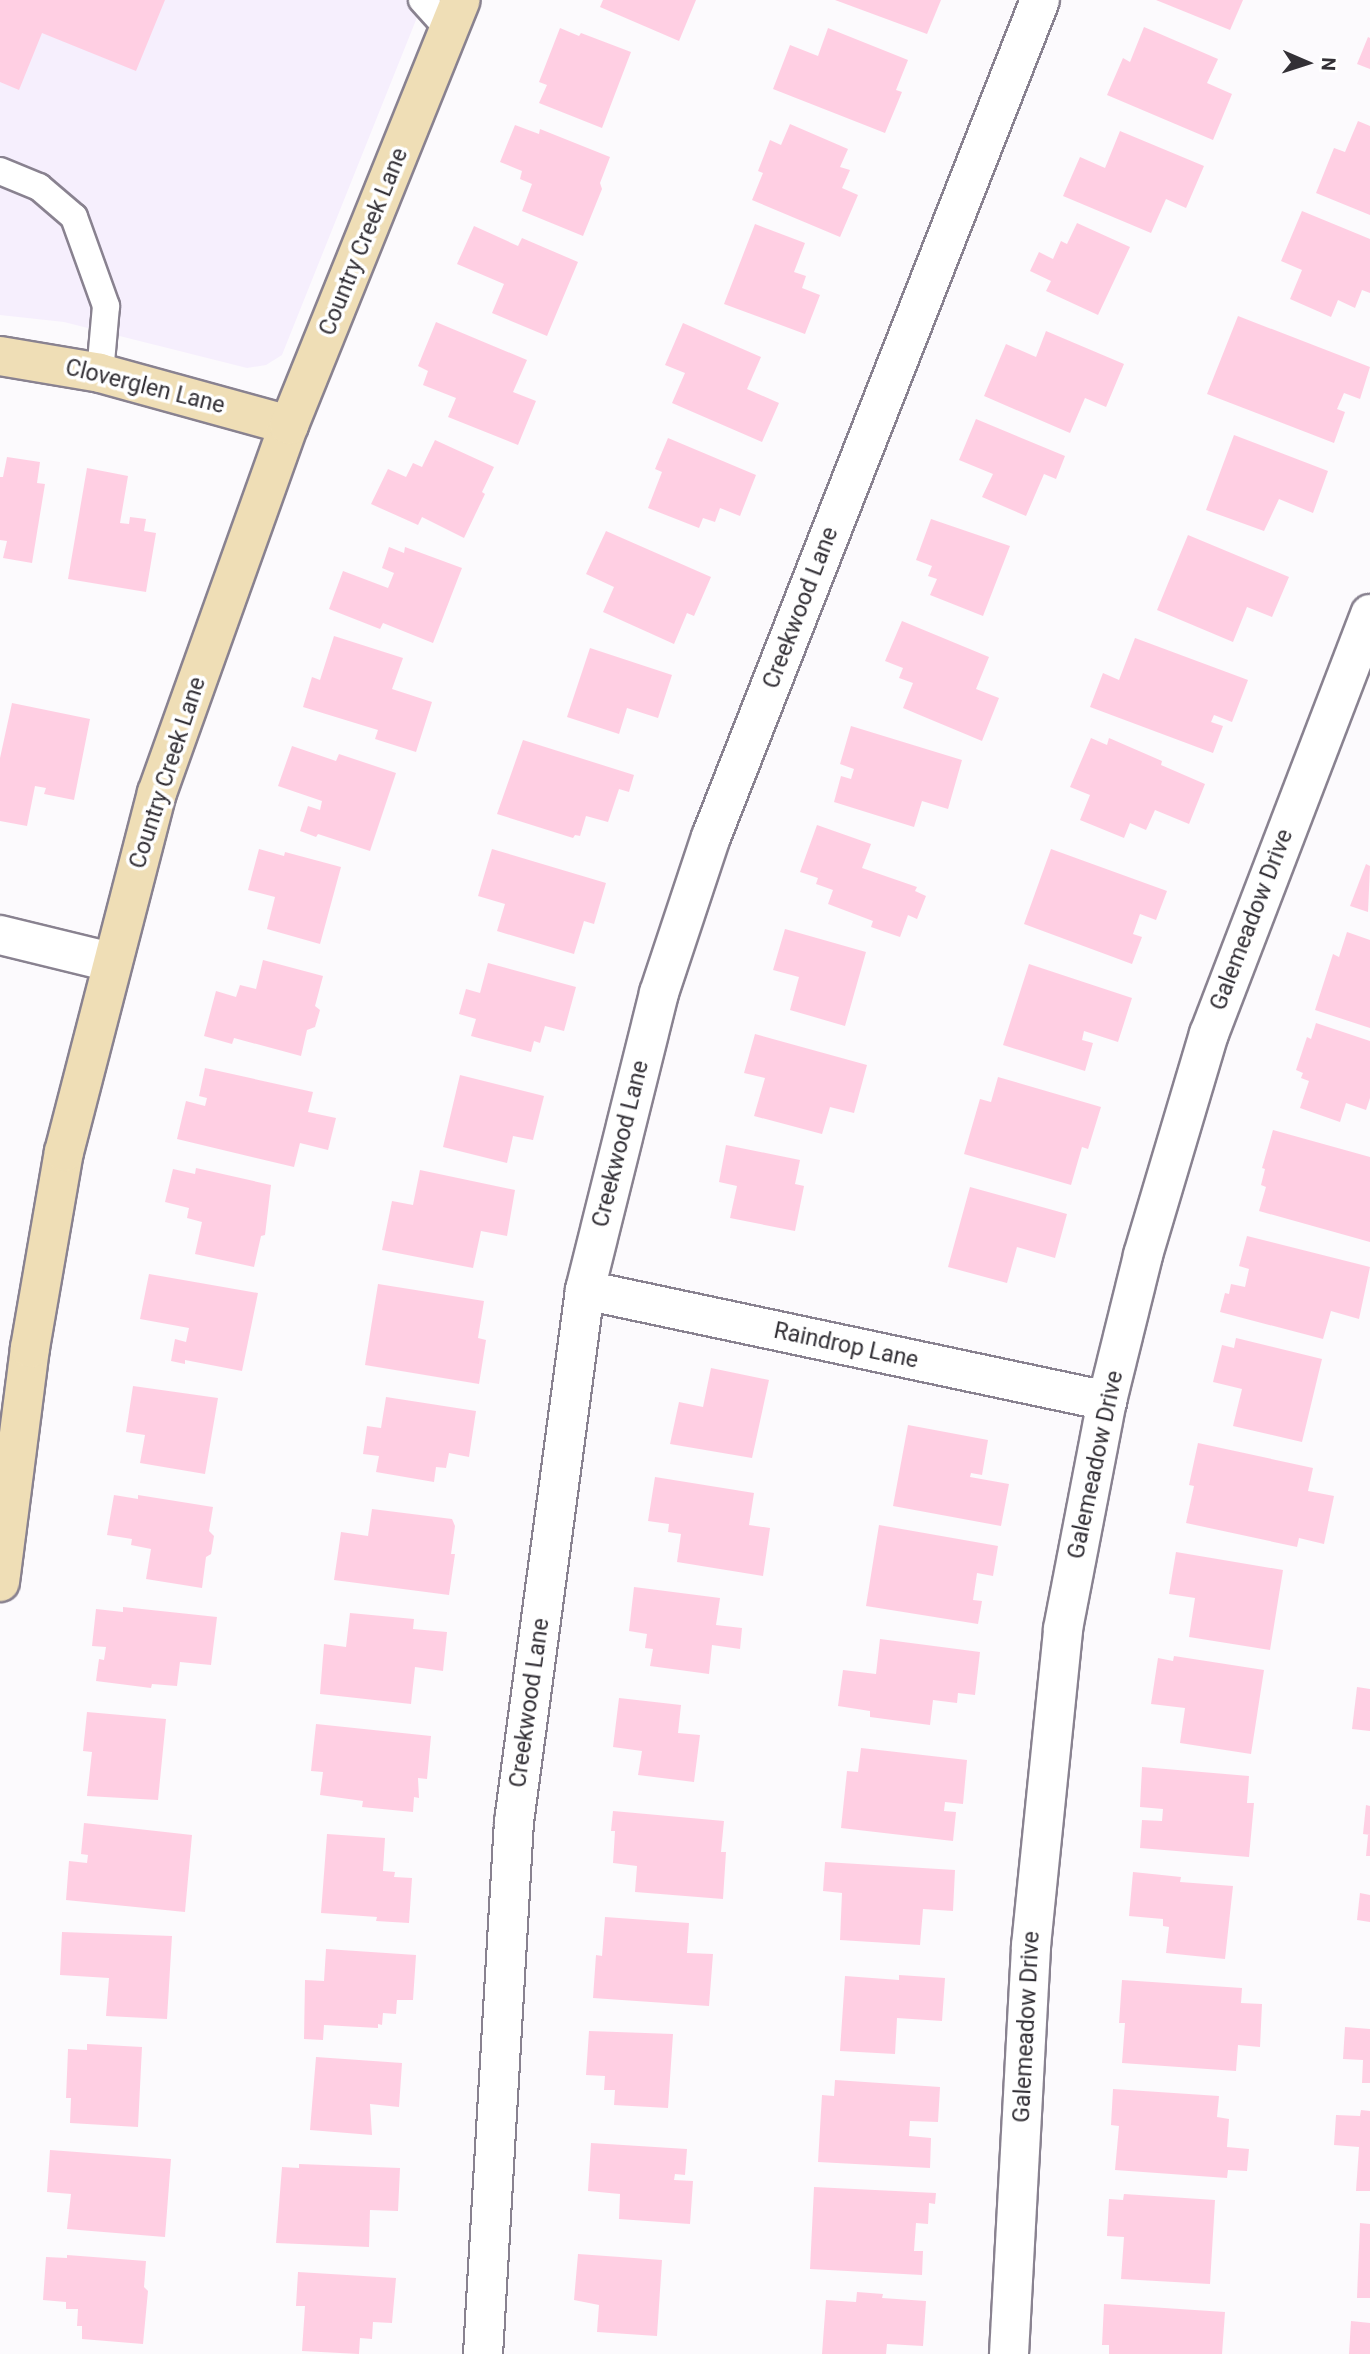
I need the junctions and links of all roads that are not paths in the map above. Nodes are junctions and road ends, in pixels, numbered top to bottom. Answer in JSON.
{"nodes":[{"id":1,"x":422,"y":0,"type":"edge"},
{"id":2,"x":1040,"y":0,"type":"edge"},
{"id":3,"x":455,"y":15,"type":"edge"},
{"id":4,"x":0,"y":171,"type":"edge"},
{"id":5,"x":0,"y":356,"type":"edge"},
{"id":6,"x":100,"y":373,"type":"junction"},
{"id":7,"x":289,"y":425,"type":"junction"},
{"id":8,"x":1370,"y":614,"type":"edge"},
{"id":9,"x":0,"y":935,"type":"edge"},
{"id":10,"x":111,"y":962,"type":"junction"},
{"id":11,"x":585,"y":1290,"type":"junction"},
{"id":12,"x":1107,"y":1401,"type":"junction"},
{"id":13,"x":0,"y":1582,"type":"edge"},
{"id":14,"x":483,"y":2354,"type":"edge"},
{"id":15,"x":1009,"y":2354,"type":"edge"}],
"edges":[{"from":1,"to":3,"type":"lane"},
{"from":2,"to":11,"type":"street","name":"Creekwood Lane"},
{"from":3,"to":7,"type":"street","name":"Country Creek Lane"},
{"from":4,"to":6,"type":"lane"},
{"from":5,"to":6,"type":"street","name":"Cloverglen Lane"},
{"from":6,"to":7,"type":"street","name":"Cloverglen Lane"},
{"from":7,"to":10,"type":"street","name":"Country Creek Lane"},
{"from":8,"to":12,"type":"street","name":"Galemeadow Drive"},
{"from":9,"to":10,"type":"street"},
{"from":10,"to":13,"type":"street","name":"Country Creek Lane"},
{"from":11,"to":12,"type":"street","name":"Raindrop Lane"},
{"from":11,"to":14,"type":"street","name":"Creekwood Lane"},
{"from":12,"to":15,"type":"street","name":"Galemeadow Drive"}]}
